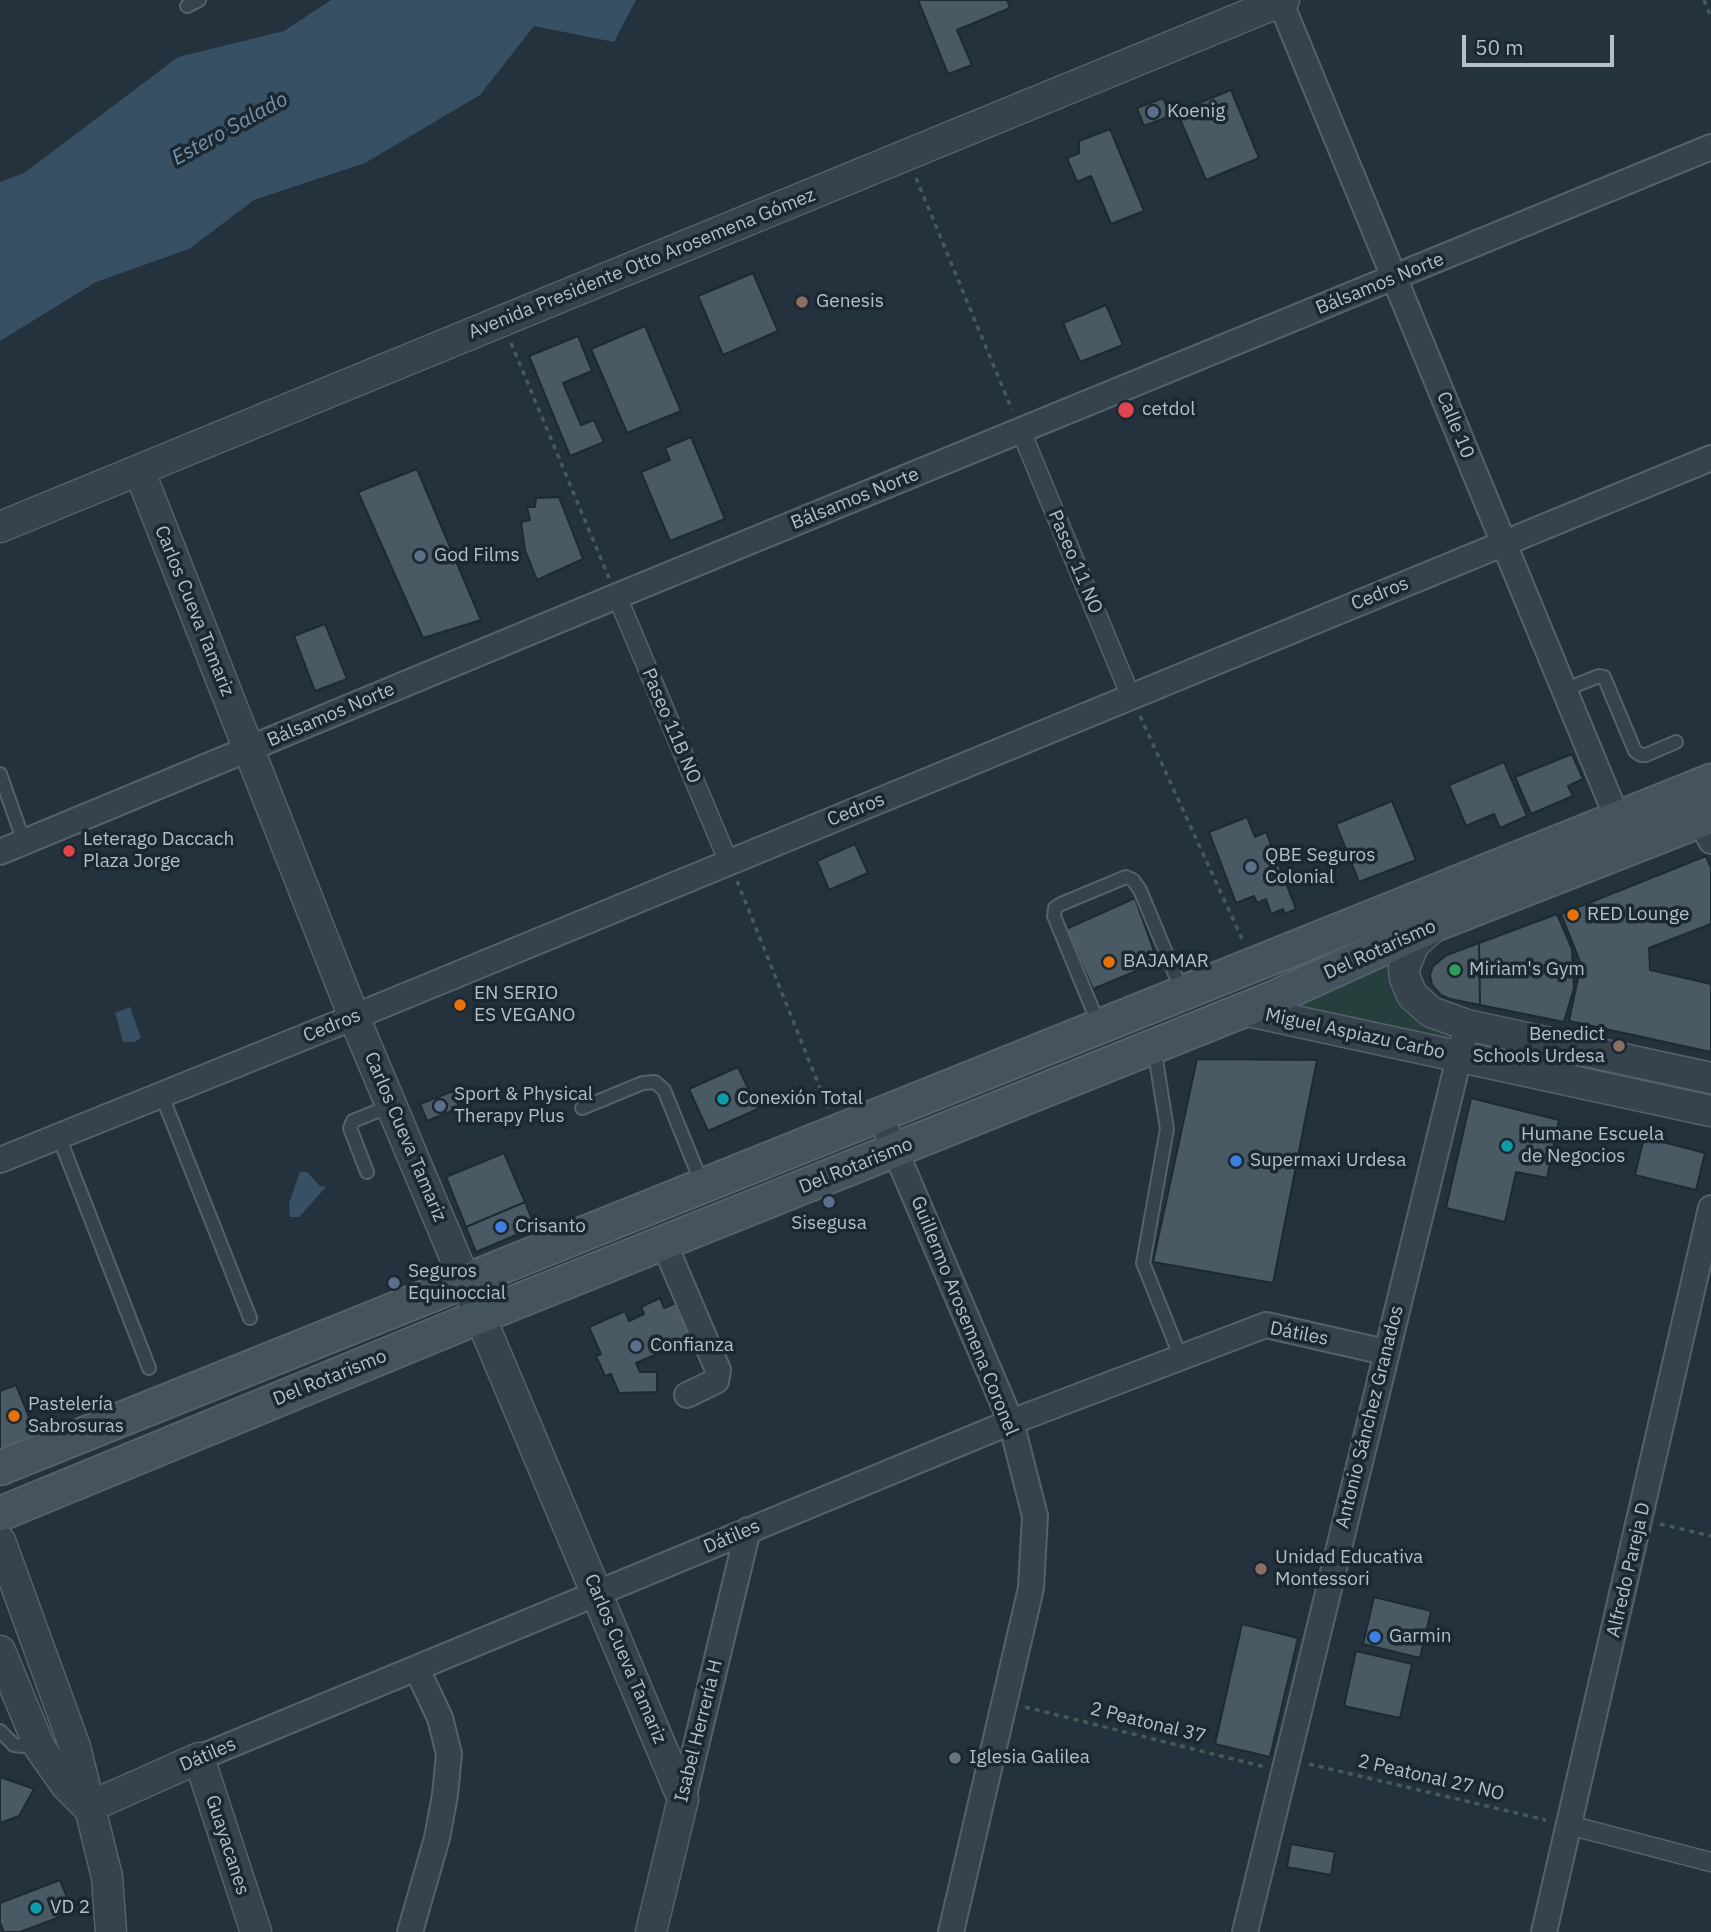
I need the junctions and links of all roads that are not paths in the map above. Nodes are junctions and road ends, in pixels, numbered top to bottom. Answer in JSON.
{"nodes":[{"id":1,"x":1282,"y":1,"type":"edge"},
{"id":2,"x":1711,"y":147,"type":"edge"},
{"id":3,"x":1394,"y":278,"type":"junction"},
{"id":4,"x":1021,"y":431,"type":"junction"},
{"id":5,"x":1711,"y":458,"type":"edge"},
{"id":6,"x":139,"y":470,"type":"junction"},
{"id":7,"x":0,"y":527,"type":"edge"},
{"id":8,"x":1504,"y":543,"type":"junction"},
{"id":9,"x":617,"y":596,"type":"junction"},
{"id":10,"x":1564,"y":690,"type":"junction"},
{"id":11,"x":1131,"y":697,"type":"junction"},
{"id":12,"x":1676,"y":742,"type":"dead end"},
{"id":13,"x":249,"y":749,"type":"junction"},
{"id":14,"x":0,"y":774,"type":"edge"},
{"id":15,"x":1711,"y":781,"type":"edge"},
{"id":16,"x":1707,"y":826,"type":"edge"},
{"id":17,"x":1624,"y":834,"type":"junction"},
{"id":18,"x":24,"y":842,"type":"junction"},
{"id":19,"x":0,"y":852,"type":"edge"},
{"id":20,"x":729,"y":863,"type":"junction"},
{"id":21,"x":1436,"y":924,"type":"junction"},
{"id":22,"x":1183,"y":994,"type":"junction"},
{"id":23,"x":1244,"y":1010,"type":"junction"},
{"id":24,"x":355,"y":1017,"type":"junction"},
{"id":25,"x":1467,"y":1025,"type":"junction"},
{"id":26,"x":1100,"y":1028,"type":"junction"},
{"id":27,"x":1154,"y":1046,"type":"junction"},
{"id":28,"x":1460,"y":1056,"type":"junction"},
{"id":29,"x":1711,"y":1078,"type":"edge"},
{"id":30,"x":162,"y":1096,"type":"junction"},
{"id":31,"x":392,"y":1105,"type":"junction"},
{"id":32,"x":582,"y":1108,"type":"dead end"},
{"id":33,"x":1711,"y":1111,"type":"edge"},
{"id":34,"x":880,"y":1115,"type":"junction"},
{"id":35,"x":59,"y":1137,"type":"junction"},
{"id":36,"x":895,"y":1150,"type":"junction"},
{"id":37,"x":0,"y":1160,"type":"edge"},
{"id":38,"x":367,"y":1172,"type":"dead end"},
{"id":39,"x":703,"y":1186,"type":"junction"},
{"id":40,"x":1711,"y":1208,"type":"edge"},
{"id":41,"x":664,"y":1243,"type":"junction"},
{"id":42,"x":467,"y":1281,"type":"junction"},
{"id":43,"x":481,"y":1316,"type":"junction"},
{"id":44,"x":250,"y":1318,"type":"dead end"},
{"id":45,"x":1385,"y":1352,"type":"junction"},
{"id":46,"x":1181,"y":1357,"type":"junction"},
{"id":47,"x":149,"y":1368,"type":"dead end"},
{"id":48,"x":687,"y":1395,"type":"dead end"},
{"id":49,"x":1011,"y":1422,"type":"junction"},
{"id":50,"x":0,"y":1468,"type":"edge"},
{"id":51,"x":0,"y":1514,"type":"edge"},
{"id":52,"x":748,"y":1531,"type":"junction"},
{"id":53,"x":0,"y":1541,"type":"edge"},
{"id":54,"x":597,"y":1593,"type":"junction"},
{"id":55,"x":0,"y":1651,"type":"edge"},
{"id":56,"x":417,"y":1669,"type":"junction"},
{"id":57,"x":0,"y":1731,"type":"edge"},
{"id":58,"x":40,"y":1748,"type":"junction"},
{"id":59,"x":199,"y":1758,"type":"junction"},
{"id":60,"x":683,"y":1798,"type":"junction"},
{"id":61,"x":89,"y":1807,"type":"junction"},
{"id":62,"x":1569,"y":1825,"type":"junction"},
{"id":63,"x":1711,"y":1862,"type":"edge"},
{"id":64,"x":111,"y":1932,"type":"edge"},
{"id":65,"x":256,"y":1932,"type":"edge"},
{"id":66,"x":410,"y":1932,"type":"edge"},
{"id":67,"x":651,"y":1932,"type":"edge"},
{"id":68,"x":951,"y":1932,"type":"edge"},
{"id":69,"x":1245,"y":1932,"type":"edge"},
{"id":70,"x":1544,"y":1932,"type":"edge"}],
"edges":[{"from":1,"to":3,"type":"street","name":"Calle 10"},
{"from":1,"to":6,"type":"street","name":"Avenida Presidente Otto Arosemena Gómez"},
{"from":2,"to":3,"type":"street","name":"Bálsamos Norte"},
{"from":3,"to":4,"type":"street","name":"Bálsamos Norte"},
{"from":3,"to":8,"type":"street","name":"Calle 10"},
{"from":4,"to":9,"type":"street","name":"Bálsamos Norte"},
{"from":4,"to":11,"type":"street","name":"Paseo 11 NO"},
{"from":5,"to":8,"type":"street","name":"Cedros"},
{"from":6,"to":7,"type":"street","name":"Avenida Presidente Otto Arosemena Gómez"},
{"from":6,"to":13,"type":"street","name":"Carlos Cueva Tamariz"},
{"from":8,"to":10,"type":"street","name":"Calle 10"},
{"from":8,"to":11,"type":"street","name":"Cedros"},
{"from":9,"to":13,"type":"street","name":"Bálsamos Norte"},
{"from":9,"to":20,"type":"street","name":"Paseo 11B NO"},
{"from":10,"to":12,"type":"lane"},
{"from":10,"to":17,"type":"street","name":"Calle 10"},
{"from":11,"to":20,"type":"street","name":"Cedros"},
{"from":13,"to":18,"type":"street","name":"Bálsamos Norte"},
{"from":13,"to":24,"type":"street","name":"Carlos Cueva Tamariz"},
{"from":14,"to":18,"type":"lane"},
{"from":15,"to":17,"type":"main road","name":"Del Rotarismo"},
{"from":16,"to":17,"type":"main road","name":"Del Rotarismo"},
{"from":17,"to":21,"type":"main road","name":"Del Rotarismo"},
{"from":17,"to":22,"type":"main road","name":"Del Rotarismo"},
{"from":18,"to":19,"type":"street","name":"Bálsamos Norte"},
{"from":20,"to":24,"type":"street","name":"Cedros"},
{"from":21,"to":23,"type":"main road","name":"Del Rotarismo"},
{"from":21,"to":25,"type":"street","name":"Miguel Aspiazu Carbo"},
{"from":22,"to":26,"type":"main road","name":"Del Rotarismo"},
{"from":22,"to":26,"type":"lane"},
{"from":23,"to":27,"type":"main road","name":"Del Rotarismo"},
{"from":23,"to":28,"type":"street","name":"Miguel Aspiazu Carbo"},
{"from":24,"to":30,"type":"street","name":"Cedros"},
{"from":24,"to":31,"type":"street","name":"Carlos Cueva Tamariz"},
{"from":25,"to":28,"type":"street","name":"Antonio Sánchez Granados"},
{"from":25,"to":29,"type":"street","name":"Miguel Aspiazu Carbo"},
{"from":26,"to":34,"type":"main road","name":"Del Rotarismo"},
{"from":27,"to":36,"type":"main road","name":"Del Rotarismo"},
{"from":27,"to":46,"type":"lane"},
{"from":28,"to":33,"type":"street","name":"Miguel Aspiazu Carbo"},
{"from":28,"to":45,"type":"street","name":"Antonio Sánchez Granados"},
{"from":30,"to":35,"type":"street","name":"Cedros"},
{"from":30,"to":44,"type":"lane"},
{"from":31,"to":38,"type":"lane"},
{"from":31,"to":42,"type":"street","name":"Carlos Cueva Tamariz"},
{"from":32,"to":39,"type":"lane"},
{"from":34,"to":36,"type":"street","name":"Guillermo Arosemena Coronel"},
{"from":34,"to":39,"type":"main road","name":"Del Rotarismo"},
{"from":35,"to":37,"type":"street","name":"Cedros"},
{"from":35,"to":47,"type":"lane"},
{"from":36,"to":41,"type":"main road","name":"Del Rotarismo"},
{"from":36,"to":49,"type":"street","name":"Guillermo Arosemena Coronel"},
{"from":39,"to":42,"type":"main road","name":"Del Rotarismo"},
{"from":40,"to":62,"type":"street","name":"Alfredo Pareja D"},
{"from":41,"to":43,"type":"main road","name":"Del Rotarismo"},
{"from":41,"to":48,"type":"street"},
{"from":42,"to":43,"type":"street","name":"Carlos Cueva Tamariz"},
{"from":42,"to":50,"type":"main road","name":"Del Rotarismo"},
{"from":43,"to":51,"type":"main road","name":"Del Rotarismo"},
{"from":43,"to":54,"type":"street","name":"Carlos Cueva Tamariz"},
{"from":45,"to":46,"type":"street","name":"Dátiles"},
{"from":45,"to":69,"type":"street","name":"Antonio Sánchez Granados"},
{"from":46,"to":49,"type":"street","name":"Dátiles"},
{"from":49,"to":52,"type":"street","name":"Dátiles"},
{"from":49,"to":68,"type":"street","name":"Guillermo Arosemena Coronel"},
{"from":52,"to":54,"type":"street","name":"Dátiles"},
{"from":52,"to":60,"type":"street","name":"Isabel Herrería H"},
{"from":53,"to":61,"type":"street"},
{"from":54,"to":56,"type":"street","name":"Dátiles"},
{"from":54,"to":60,"type":"street","name":"Carlos Cueva Tamariz"},
{"from":55,"to":58,"type":"street"},
{"from":56,"to":59,"type":"street","name":"Dátiles"},
{"from":56,"to":66,"type":"street"},
{"from":57,"to":58,"type":"lane"},
{"from":58,"to":61,"type":"street"},
{"from":59,"to":61,"type":"street","name":"Dátiles"},
{"from":59,"to":65,"type":"street","name":"Guayacanes"},
{"from":60,"to":67,"type":"street","name":"Isabel Herrería H"},
{"from":61,"to":64,"type":"street"},
{"from":62,"to":63,"type":"street"},
{"from":62,"to":70,"type":"street","name":"Alfredo Pareja D"}]}
